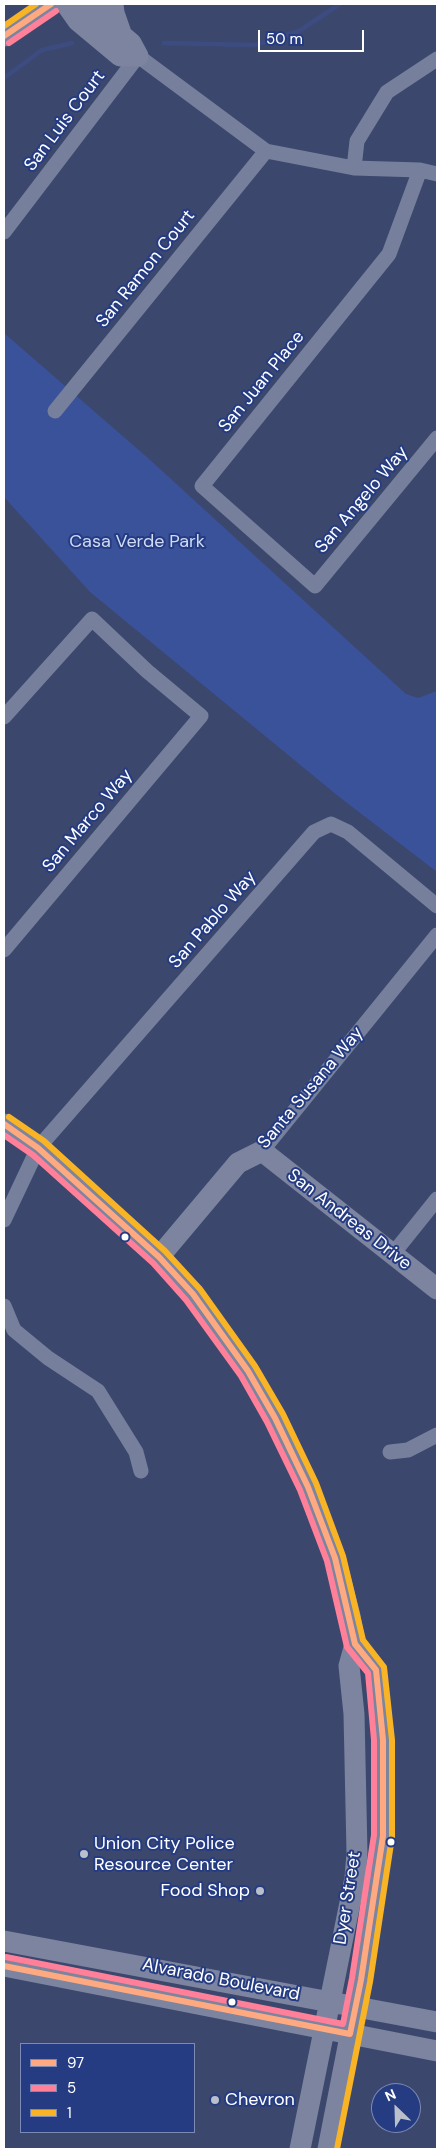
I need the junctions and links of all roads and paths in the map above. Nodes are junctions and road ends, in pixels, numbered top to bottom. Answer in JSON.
{"nodes":[{"id":1,"x":51,"y":4,"type":"edge"},
{"id":2,"x":66,"y":4,"type":"edge"},
{"id":3,"x":90,"y":4,"type":"edge"},
{"id":4,"x":113,"y":4,"type":"edge"},
{"id":5,"x":4,"y":36,"type":"edge"},
{"id":6,"x":122,"y":36,"type":"junction"},
{"id":7,"x":138,"y":56,"type":"junction"},
{"id":8,"x":437,"y":59,"type":"edge"},
{"id":9,"x":266,"y":151,"type":"junction"},
{"id":10,"x":354,"y":168,"type":"junction"},
{"id":11,"x":420,"y":170,"type":"junction"},
{"id":12,"x":437,"y":174,"type":"edge"},
{"id":13,"x":4,"y":232,"type":"edge"},
{"id":14,"x":54,"y":411,"type":"dead end"},
{"id":15,"x":437,"y":438,"type":"edge"},
{"id":16,"x":315,"y":586,"type":"joint"},
{"id":17,"x":4,"y":717,"type":"edge"},
{"id":18,"x":437,"y":906,"type":"edge"},
{"id":19,"x":437,"y":935,"type":"edge"},
{"id":20,"x":4,"y":950,"type":"edge"},
{"id":21,"x":4,"y":1124,"type":"edge"},
{"id":22,"x":38,"y":1148,"type":"junction"},
{"id":23,"x":262,"y":1151,"type":"junction"},
{"id":24,"x":437,"y":1199,"type":"edge"},
{"id":25,"x":4,"y":1220,"type":"edge"},
{"id":26,"x":392,"y":1255,"type":"junction"},
{"id":27,"x":159,"y":1257,"type":"junction"},
{"id":28,"x":437,"y":1289,"type":"edge"},
{"id":29,"x":4,"y":1306,"type":"edge"},
{"id":30,"x":437,"y":1435,"type":"edge"},
{"id":31,"x":390,"y":1452,"type":"dead end"},
{"id":32,"x":141,"y":1471,"type":"dead end"},
{"id":33,"x":355,"y":1644,"type":"junction"},
{"id":34,"x":4,"y":1941,"type":"edge"},
{"id":35,"x":4,"y":1966,"type":"edge"},
{"id":36,"x":330,"y":2001,"type":"junction"},
{"id":37,"x":356,"y":2006,"type":"junction"},
{"id":38,"x":437,"y":2022,"type":"edge"},
{"id":39,"x":324,"y":2029,"type":"junction"},
{"id":40,"x":350,"y":2034,"type":"junction"},
{"id":41,"x":437,"y":2051,"type":"edge"},
{"id":42,"x":300,"y":2149,"type":"edge"},
{"id":43,"x":328,"y":2149,"type":"edge"}],
"edges":[{"from":1,"to":5,"type":"main road"},
{"from":2,"to":7,"type":"main road"},
{"from":3,"to":6,"type":"main road"},
{"from":4,"to":6,"type":"main road"},
{"from":6,"to":7,"type":"main road"},
{"from":7,"to":9,"type":"street"},
{"from":7,"to":13,"type":"street","name":"San Luis Court"},
{"from":8,"to":10,"type":"street"},
{"from":9,"to":10,"type":"street"},
{"from":9,"to":14,"type":"street","name":"San Ramon Court"},
{"from":10,"to":11,"type":"street"},
{"from":11,"to":12,"type":"street"},
{"from":11,"to":16,"type":"street","name":"San Juan Place"},
{"from":15,"to":16,"type":"street","name":"San Angelo Way"},
{"from":17,"to":20,"type":"street","name":"San Marco Way"},
{"from":18,"to":22,"type":"street","name":"San Pablo Way"},
{"from":19,"to":23,"type":"street","name":"Santa Susana Way"},
{"from":21,"to":22,"type":"main road","name":"Dyer Street"},
{"from":22,"to":25,"type":"street"},
{"from":22,"to":27,"type":"main road","name":"Dyer Street"},
{"from":23,"to":26,"type":"main road","name":"San Andreas Drive"},
{"from":23,"to":27,"type":"main road","name":"Santa Susana Way"},
{"from":24,"to":26,"type":"street"},
{"from":26,"to":28,"type":"main road","name":"San Andreas Drive"},
{"from":27,"to":33,"type":"main road","name":"Dyer Street"},
{"from":29,"to":32,"type":"street"},
{"from":30,"to":31,"type":"street"},
{"from":33,"to":36,"type":"main road","name":"Dyer Street"},
{"from":33,"to":37,"type":"main road","name":"Dyer Street"},
{"from":34,"to":36,"type":"main road","name":"Alvarado Boulevard"},
{"from":35,"to":39,"type":"main road","name":"Alvarado Boulevard"},
{"from":36,"to":37,"type":"main road","name":"Alvarado Boulevard"},
{"from":36,"to":39,"type":"main road","name":"Dyer Street"},
{"from":37,"to":38,"type":"main road","name":"Alvarado Boulevard"},
{"from":37,"to":40,"type":"main road","name":"Dyer Street"},
{"from":39,"to":40,"type":"main road","name":"Alvarado Boulevard"},
{"from":39,"to":42,"type":"main road","name":"Dyer Street"},
{"from":40,"to":41,"type":"main road","name":"Alvarado Boulevard"},
{"from":40,"to":43,"type":"main road","name":"Dyer Street"}]}
